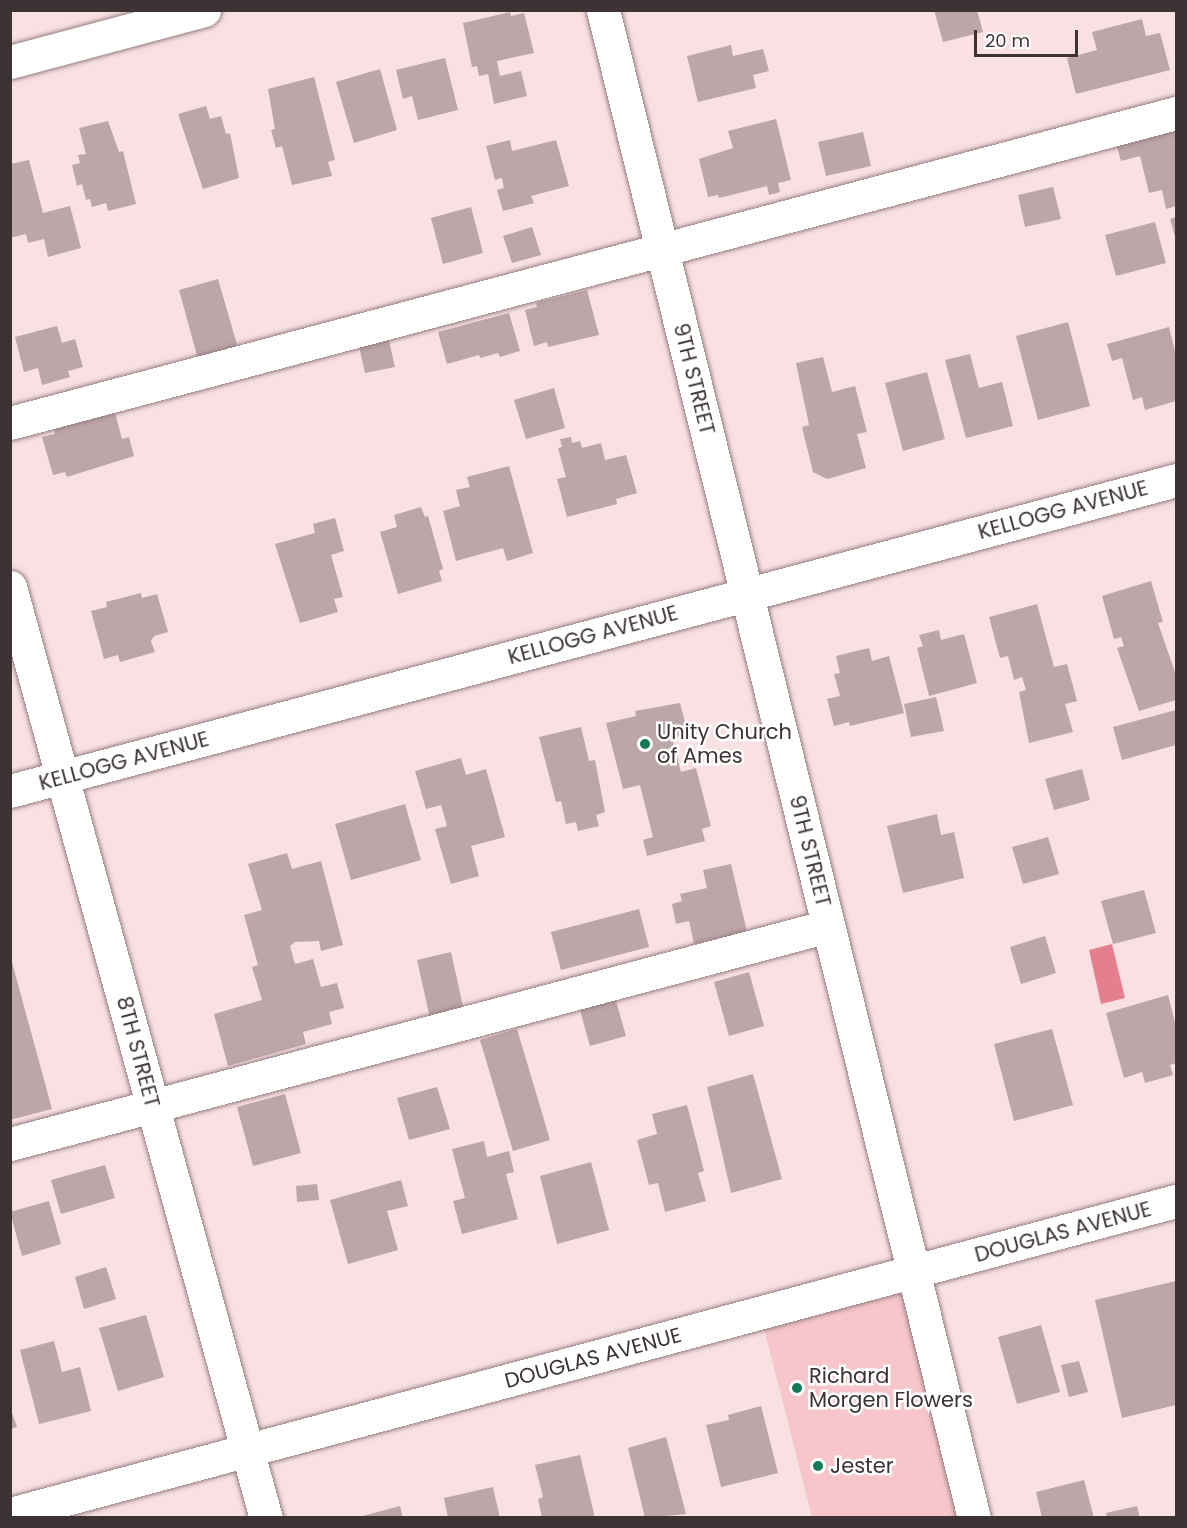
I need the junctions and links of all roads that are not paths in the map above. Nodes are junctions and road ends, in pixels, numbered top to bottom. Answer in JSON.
{"nodes":[{"id":1,"x":204,"y":10,"type":"edge"},
{"id":2,"x":603,"y":10,"type":"edge"},
{"id":3,"x":10,"y":62,"type":"edge"},
{"id":4,"x":1176,"y":113,"type":"edge"},
{"id":5,"x":663,"y":252,"type":"junction"},
{"id":6,"x":10,"y":423,"type":"edge"},
{"id":7,"x":1176,"y":480,"type":"edge"},
{"id":8,"x":10,"y":587,"type":"edge"},
{"id":9,"x":747,"y":594,"type":"junction"},
{"id":10,"x":63,"y":777,"type":"junction"},
{"id":11,"x":10,"y":791,"type":"edge"},
{"id":12,"x":828,"y":926,"type":"junction"},
{"id":13,"x":153,"y":1106,"type":"junction"},
{"id":14,"x":10,"y":1144,"type":"edge"},
{"id":15,"x":1176,"y":1201,"type":"edge"},
{"id":16,"x":914,"y":1271,"type":"junction"},
{"id":17,"x":247,"y":1451,"type":"junction"},
{"id":18,"x":10,"y":1515,"type":"edge"},
{"id":19,"x":266,"y":1518,"type":"edge"},
{"id":20,"x":974,"y":1518,"type":"edge"}],
"edges":[{"from":1,"to":3,"type":"street"},
{"from":2,"to":5,"type":"street","name":"9TH STREET"},
{"from":4,"to":5,"type":"street"},
{"from":5,"to":6,"type":"street"},
{"from":5,"to":9,"type":"street","name":"9TH STREET"},
{"from":7,"to":9,"type":"street","name":"KELLOGG AVENUE"},
{"from":8,"to":10,"type":"street","name":"8TH STREET"},
{"from":9,"to":10,"type":"street","name":"KELLOGG AVENUE"},
{"from":9,"to":12,"type":"street","name":"9TH STREET"},
{"from":10,"to":11,"type":"street","name":"KELLOGG AVENUE"},
{"from":10,"to":13,"type":"street","name":"8TH STREET"},
{"from":12,"to":13,"type":"street"},
{"from":12,"to":16,"type":"street","name":"9TH STREET"},
{"from":13,"to":14,"type":"street"},
{"from":13,"to":17,"type":"street","name":"8TH STREET"},
{"from":15,"to":16,"type":"street","name":"DOUGLAS AVENUE"},
{"from":16,"to":17,"type":"street","name":"DOUGLAS AVENUE"},
{"from":16,"to":20,"type":"street","name":"9TH STREET"},
{"from":17,"to":18,"type":"street","name":"DOUGLAS AVENUE"},
{"from":17,"to":19,"type":"street","name":"8TH STREET"}]}
